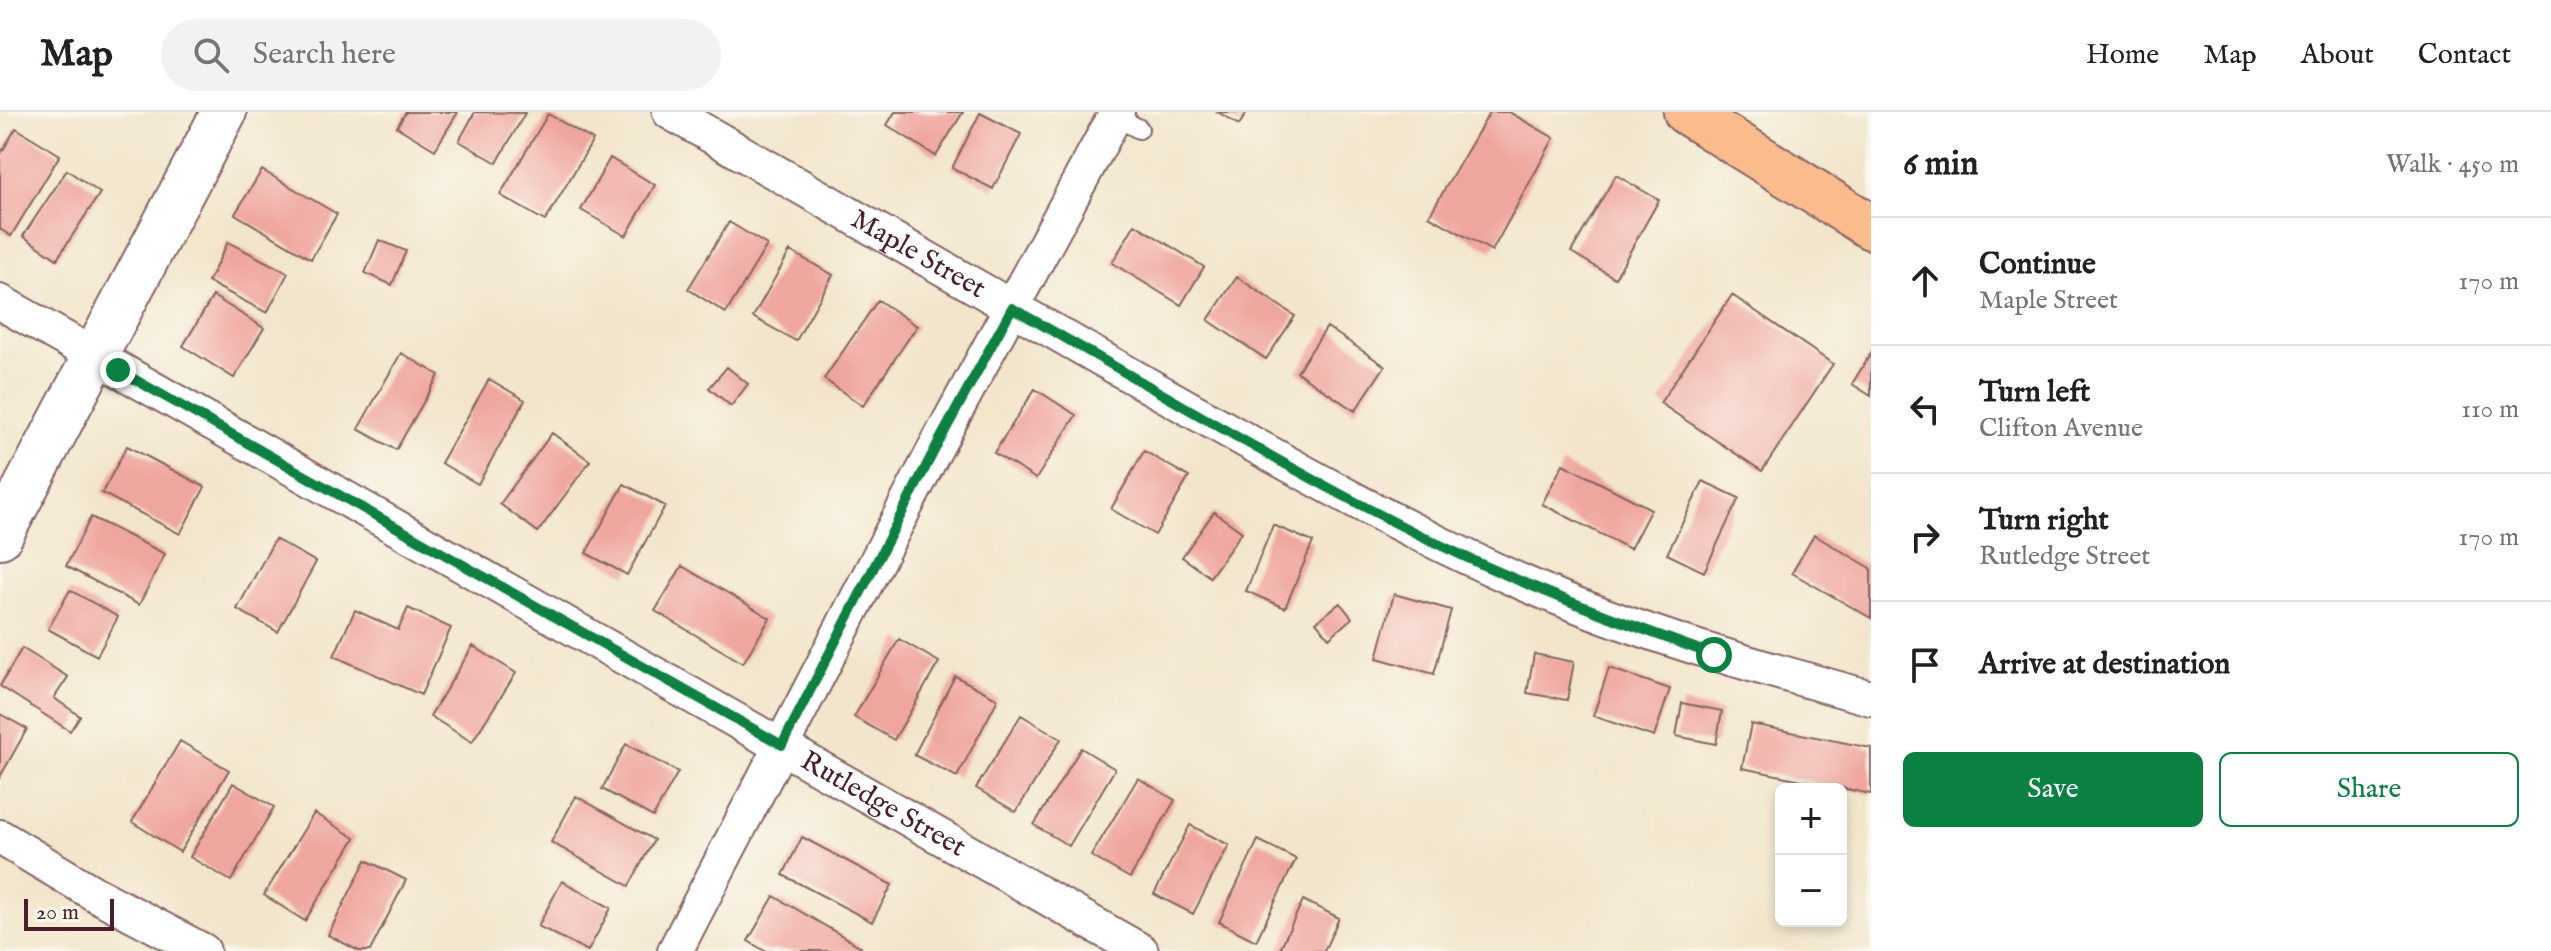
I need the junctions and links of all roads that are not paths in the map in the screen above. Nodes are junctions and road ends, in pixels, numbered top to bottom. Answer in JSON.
{"nodes":[{"id":1,"x":224,"y":112,"type":"edge"},
{"id":2,"x":670,"y":112,"type":"edge"},
{"id":3,"x":1686,"y":112,"type":"edge"},
{"id":4,"x":1124,"y":119,"type":"edge"},
{"id":5,"x":1871,"y":227,"type":"edge"},
{"id":6,"x":0,"y":302,"type":"edge"},
{"id":7,"x":1012,"y":308,"type":"junction"},
{"id":8,"x":95,"y":357,"type":"junction"},
{"id":9,"x":0,"y":536,"type":"edge"},
{"id":10,"x":1871,"y":698,"type":"edge"},
{"id":11,"x":782,"y":745,"type":"junction"},
{"id":12,"x":0,"y":837,"type":"edge"},
{"id":13,"x":203,"y":951,"type":"edge"},
{"id":14,"x":675,"y":951,"type":"edge"},
{"id":15,"x":1141,"y":951,"type":"edge"}],
"edges":[{"from":1,"to":8,"type":"street"},
{"from":2,"to":7,"type":"street","name":"Maple Street"},
{"from":3,"to":5,"type":"main road"},
{"from":4,"to":7,"type":"street"},
{"from":6,"to":8,"type":"street","name":"Rutledge Street"},
{"from":7,"to":10,"type":"street","name":"Maple Street"},
{"from":7,"to":11,"type":"street"},
{"from":8,"to":9,"type":"street"},
{"from":8,"to":11,"type":"street","name":"Rutledge Street"},
{"from":11,"to":14,"type":"street"},
{"from":11,"to":15,"type":"street","name":"Rutledge Street"},
{"from":12,"to":13,"type":"street"}]}
